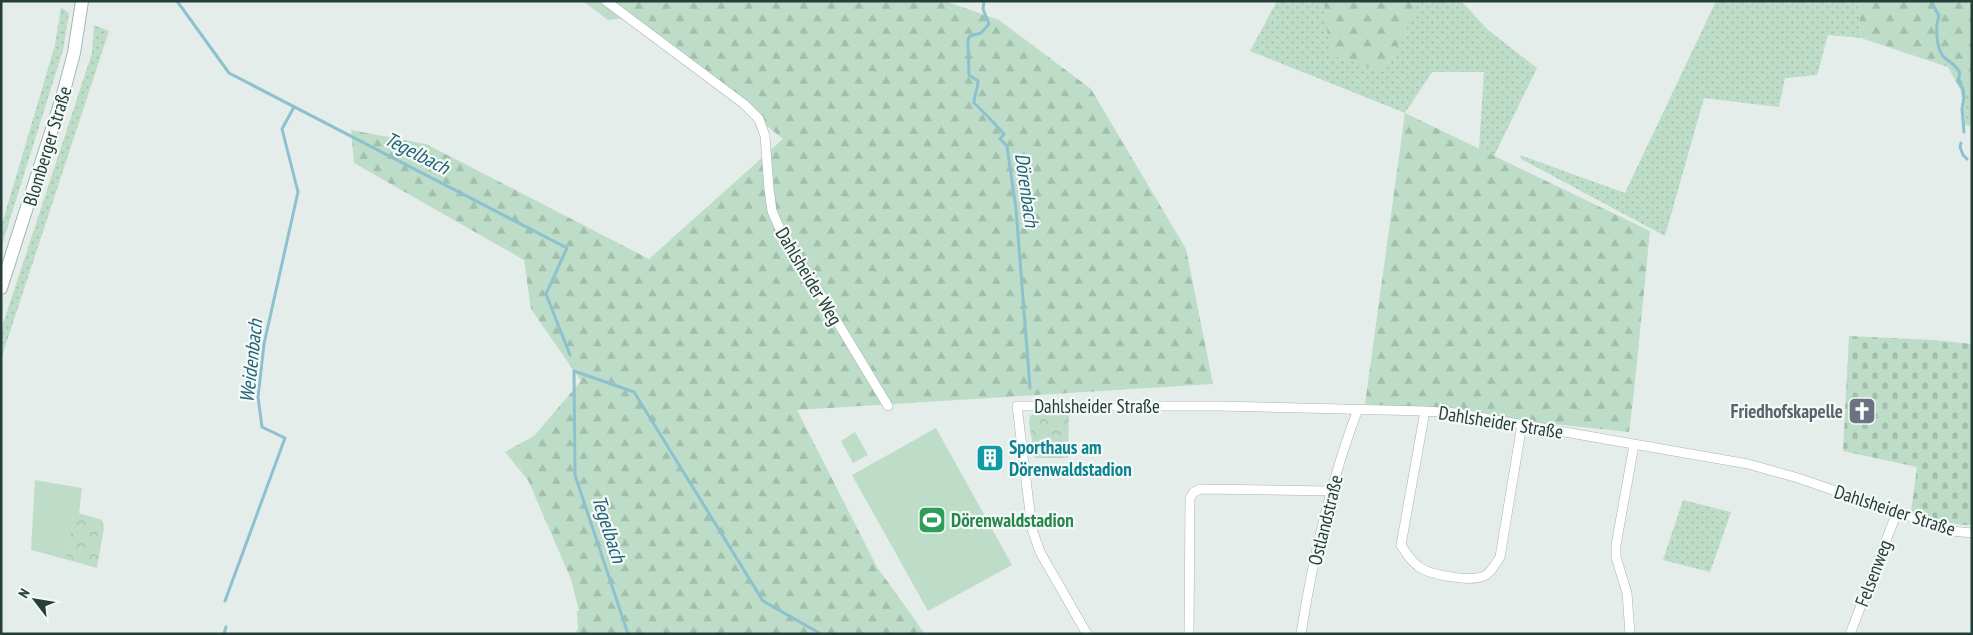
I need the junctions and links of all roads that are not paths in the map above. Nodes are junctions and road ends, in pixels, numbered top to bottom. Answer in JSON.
{"nodes":[{"id":1,"x":82,"y":1,"type":"edge"},
{"id":2,"x":606,"y":1,"type":"edge"},
{"id":3,"x":1,"y":288,"type":"edge"},
{"id":4,"x":888,"y":406,"type":"dead end"},
{"id":5,"x":1358,"y":409,"type":"junction"},
{"id":6,"x":1425,"y":411,"type":"junction"},
{"id":7,"x":1522,"y":424,"type":"junction"},
{"id":8,"x":1634,"y":445,"type":"junction"},
{"id":9,"x":1330,"y":491,"type":"junction"},
{"id":10,"x":1897,"y":512,"type":"junction"},
{"id":11,"x":1972,"y":533,"type":"edge"},
{"id":12,"x":1087,"y":634,"type":"edge"},
{"id":13,"x":1189,"y":634,"type":"edge"},
{"id":14,"x":1301,"y":634,"type":"edge"},
{"id":15,"x":1630,"y":634,"type":"edge"},
{"id":16,"x":1850,"y":634,"type":"edge"}],
"edges":[{"from":1,"to":3,"type":"main road","name":"Blomberger Straße"},
{"from":2,"to":4,"type":"street","name":"Dahlsheider Weg"},
{"from":5,"to":6,"type":"street","name":"Dahlsheider Straße"},
{"from":5,"to":9,"type":"street","name":"Ostlandstraße"},
{"from":5,"to":12,"type":"street","name":"Dahlsheider Straße"},
{"from":6,"to":7,"type":"street","name":"Dahlsheider Straße"},
{"from":6,"to":7,"type":"street"},
{"from":7,"to":8,"type":"street","name":"Dahlsheider Straße"},
{"from":8,"to":10,"type":"street","name":"Dahlsheider Straße"},
{"from":8,"to":15,"type":"street"},
{"from":9,"to":13,"type":"street"},
{"from":9,"to":14,"type":"street","name":"Ostlandstraße"},
{"from":10,"to":11,"type":"street","name":"Dahlsheider Straße"},
{"from":10,"to":16,"type":"street","name":"Felsenweg"}]}
